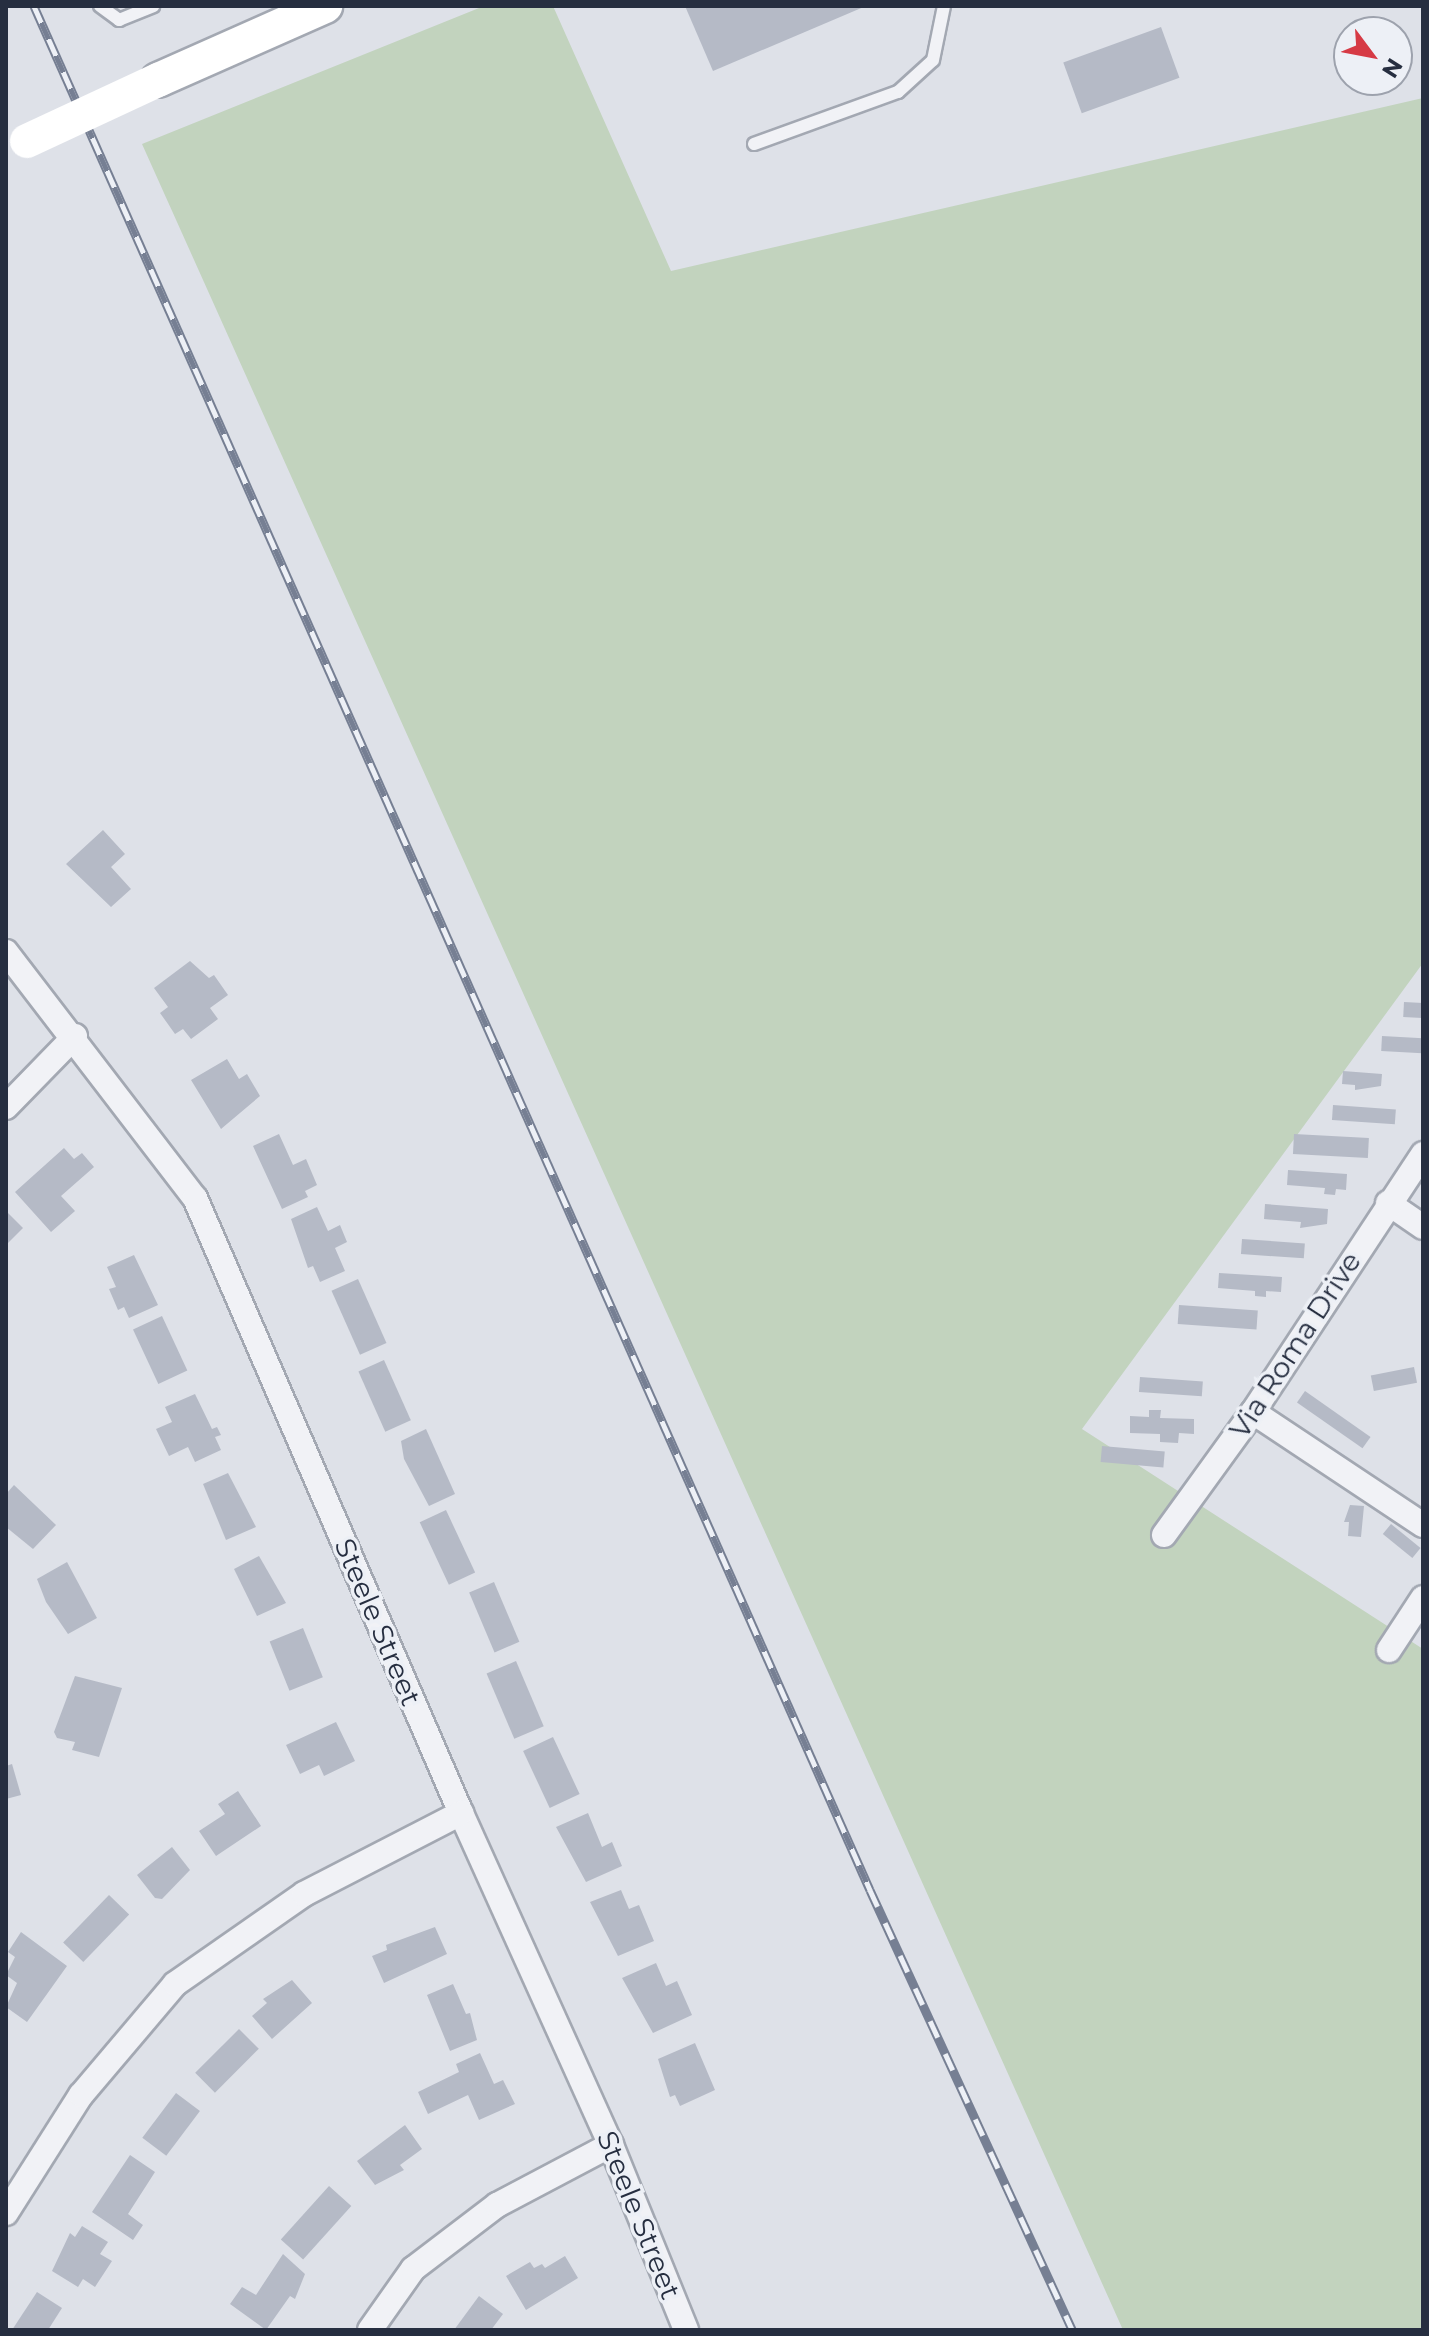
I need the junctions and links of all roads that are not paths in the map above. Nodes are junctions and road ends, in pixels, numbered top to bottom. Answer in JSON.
{"nodes":[{"id":1,"x":100,"y":6,"type":"edge"},
{"id":2,"x":153,"y":6,"type":"edge"},
{"id":3,"x":325,"y":6,"type":"edge"},
{"id":4,"x":944,"y":6,"type":"edge"},
{"id":5,"x":754,"y":144,"type":"dead end"},
{"id":6,"x":17,"y":146,"type":"edge"},
{"id":7,"x":6,"y":952,"type":"edge"},
{"id":8,"x":75,"y":1036,"type":"junction"},
{"id":9,"x":6,"y":1107,"type":"edge"},
{"id":10,"x":1423,"y":1154,"type":"edge"},
{"id":11,"x":1388,"y":1203,"type":"junction"},
{"id":12,"x":1423,"y":1227,"type":"edge"},
{"id":13,"x":1253,"y":1412,"type":"junction"},
{"id":14,"x":1423,"y":1525,"type":"edge"},
{"id":15,"x":1164,"y":1535,"type":"dead end"},
{"id":16,"x":1423,"y":1598,"type":"edge"},
{"id":17,"x":1389,"y":1650,"type":"dead end"},
{"id":18,"x":461,"y":1813,"type":"junction"},
{"id":19,"x":611,"y":2145,"type":"junction"},
{"id":20,"x":6,"y":2213,"type":"edge"},
{"id":21,"x":370,"y":2330,"type":"edge"},
{"id":22,"x":686,"y":2330,"type":"edge"}],
"edges":[{"from":1,"to":2,"type":"lane"},
{"from":3,"to":6,"type":"main road","bridge":true},
{"from":4,"to":5,"type":"lane"},
{"from":7,"to":8,"type":"street","name":"Steele Street"},
{"from":8,"to":9,"type":"street"},
{"from":8,"to":18,"type":"street","name":"Steele Street"},
{"from":10,"to":11,"type":"street","name":"Via Roma Drive"},
{"from":11,"to":12,"type":"street"},
{"from":11,"to":13,"type":"street","name":"Via Roma Drive"},
{"from":13,"to":14,"type":"street"},
{"from":13,"to":15,"type":"street","name":"Via Roma Drive"},
{"from":16,"to":17,"type":"street"},
{"from":18,"to":19,"type":"street","name":"Steele Street"},
{"from":18,"to":20,"type":"street"},
{"from":19,"to":21,"type":"street"},
{"from":19,"to":22,"type":"street","name":"Steele Street"}]}
